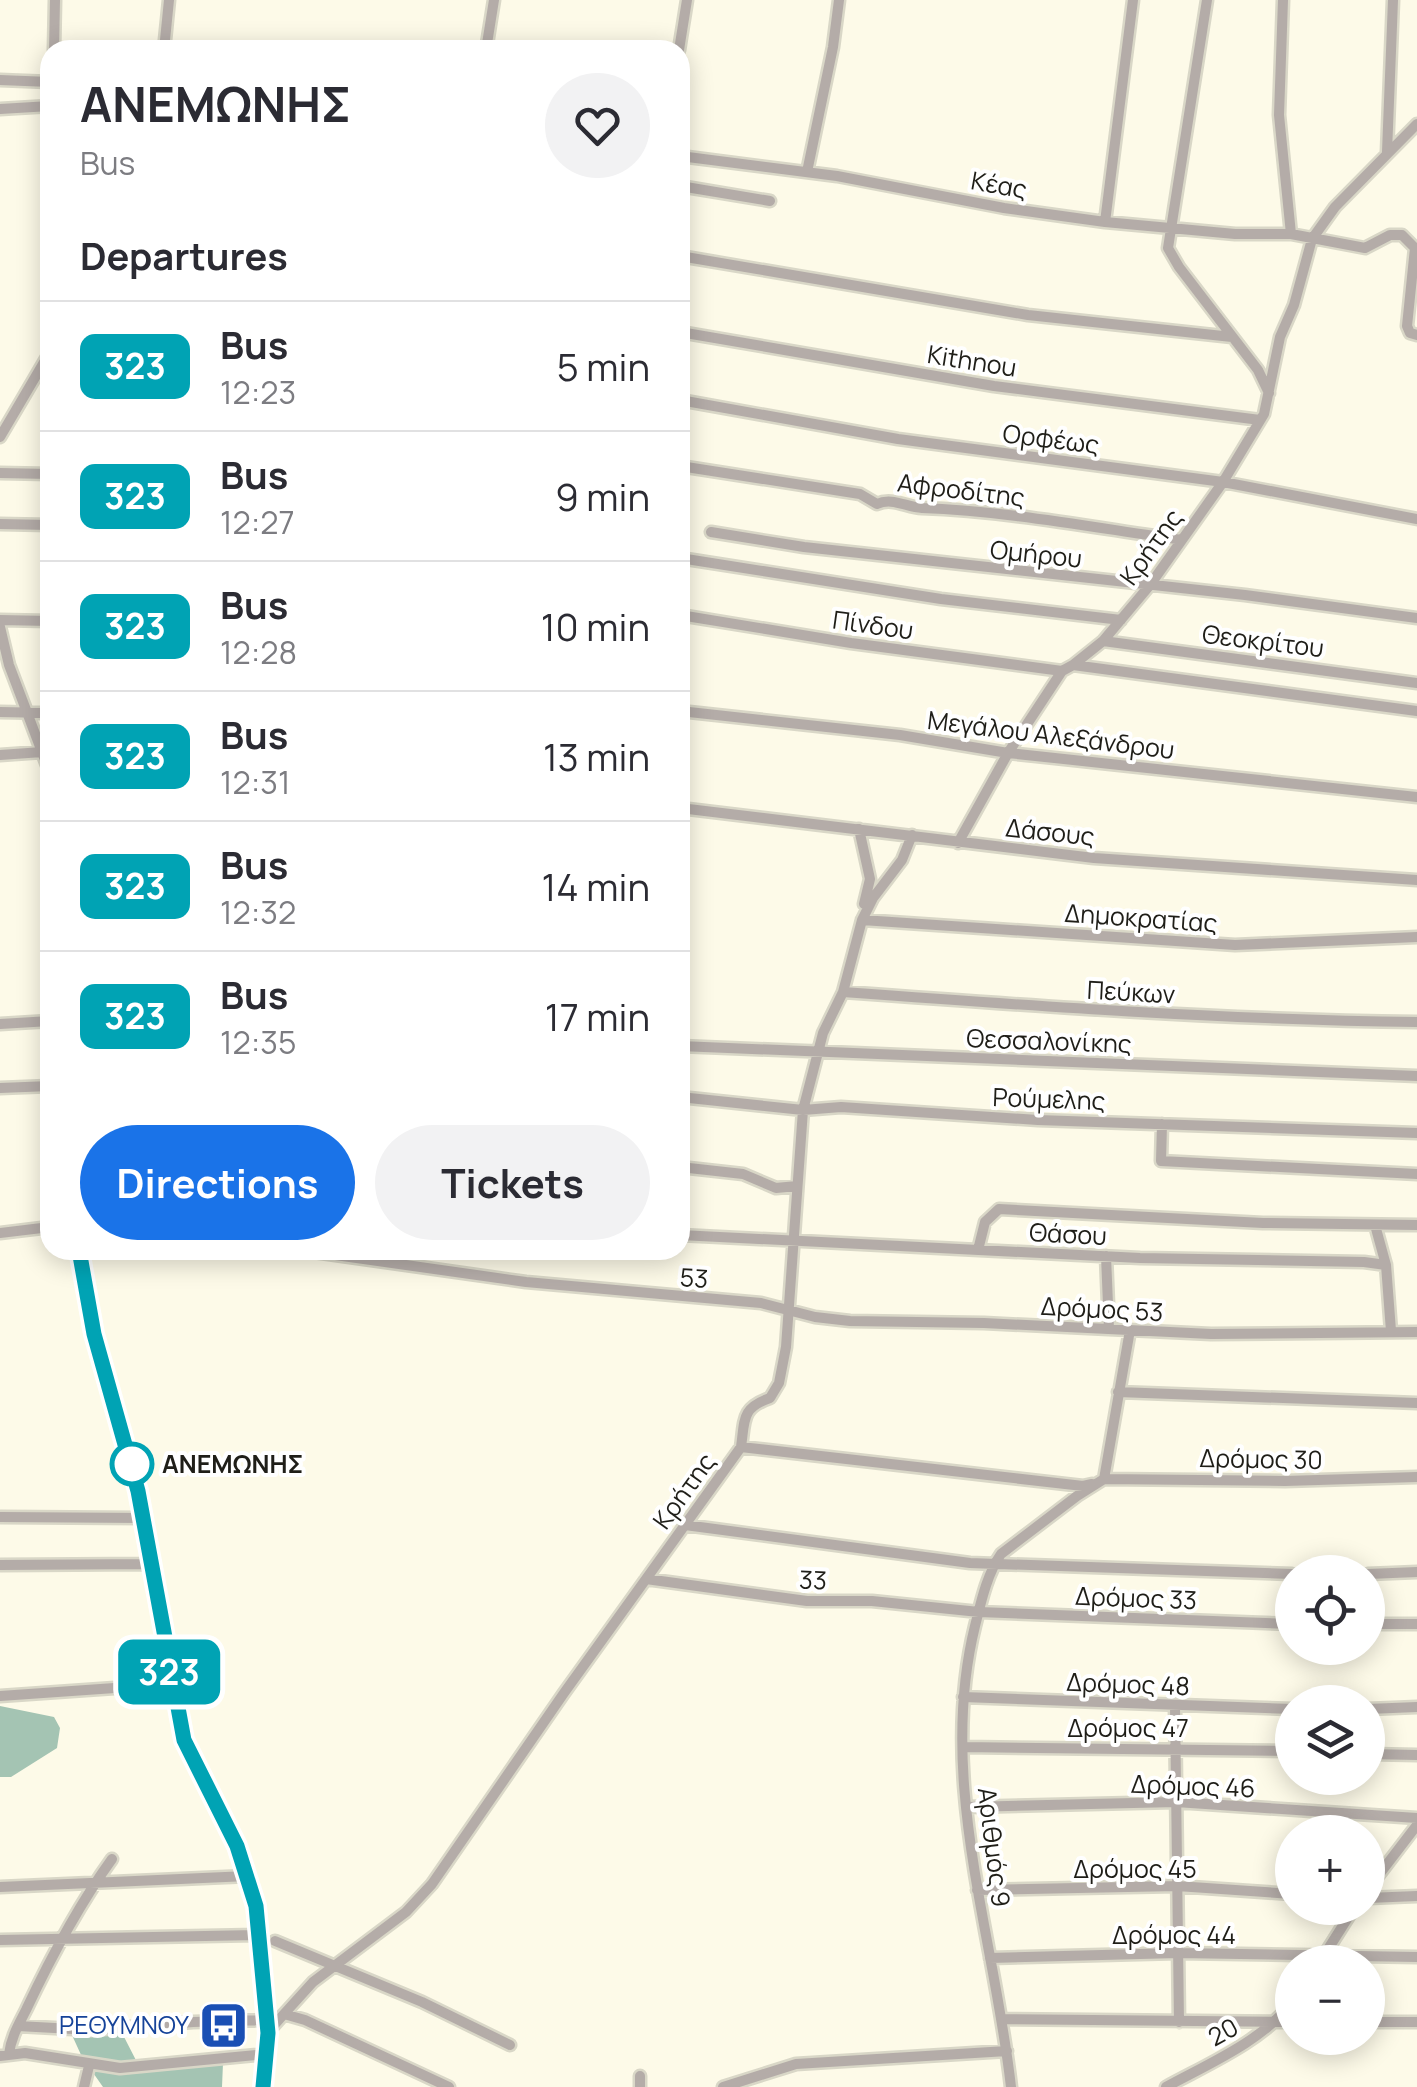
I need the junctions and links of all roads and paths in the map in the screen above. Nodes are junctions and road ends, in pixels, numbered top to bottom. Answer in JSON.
{"nodes":[{"id":1,"x":54,"y":0,"type":"edge"},
{"id":2,"x":170,"y":0,"type":"edge"},
{"id":3,"x":494,"y":0,"type":"edge"},
{"id":4,"x":688,"y":0,"type":"edge"},
{"id":5,"x":839,"y":0,"type":"edge"},
{"id":6,"x":1132,"y":0,"type":"edge"},
{"id":7,"x":1207,"y":0,"type":"edge"},
{"id":8,"x":1283,"y":0,"type":"edge"},
{"id":9,"x":1393,"y":0,"type":"edge"},
{"id":10,"x":54,"y":40,"type":"edge"},
{"id":11,"x":165,"y":40,"type":"edge"},
{"id":12,"x":488,"y":40,"type":"edge"},
{"id":13,"x":681,"y":40,"type":"edge"},
{"id":14,"x":0,"y":80,"type":"edge"},
{"id":15,"x":40,"y":82,"type":"edge"},
{"id":16,"x":40,"y":107,"type":"edge"},
{"id":17,"x":0,"y":109,"type":"edge"},
{"id":18,"x":1417,"y":124,"type":"edge"},
{"id":19,"x":1387,"y":152,"type":"junction"},
{"id":20,"x":690,"y":157,"type":"edge"},
{"id":21,"x":807,"y":172,"type":"junction"},
{"id":22,"x":690,"y":188,"type":"edge"},
{"id":23,"x":770,"y":201,"type":"dead end"},
{"id":24,"x":1105,"y":222,"type":"junction"},
{"id":25,"x":1171,"y":228,"type":"junction"},
{"id":26,"x":1291,"y":234,"type":"junction"},
{"id":27,"x":1312,"y":239,"type":"junction"},
{"id":28,"x":690,"y":258,"type":"edge"},
{"id":29,"x":1416,"y":279,"type":"edge"},
{"id":30,"x":690,"y":334,"type":"edge"},
{"id":31,"x":1417,"y":335,"type":"edge"},
{"id":32,"x":1232,"y":337,"type":"junction"},
{"id":33,"x":40,"y":369,"type":"edge"},
{"id":34,"x":1270,"y":394,"type":"junction"},
{"id":35,"x":690,"y":402,"type":"edge"},
{"id":36,"x":1260,"y":420,"type":"junction"},
{"id":37,"x":0,"y":436,"type":"edge"},
{"id":38,"x":690,"y":468,"type":"edge"},
{"id":39,"x":0,"y":473,"type":"edge"},
{"id":40,"x":40,"y":474,"type":"edge"},
{"id":41,"x":1222,"y":482,"type":"junction"},
{"id":42,"x":1417,"y":519,"type":"edge"},
{"id":43,"x":0,"y":524,"type":"edge"},
{"id":44,"x":40,"y":525,"type":"edge"},
{"id":45,"x":712,"y":532,"type":"dead end"},
{"id":46,"x":1182,"y":540,"type":"junction"},
{"id":47,"x":690,"y":560,"type":"edge"},
{"id":48,"x":1150,"y":585,"type":"junction"},
{"id":49,"x":690,"y":618,"type":"edge"},
{"id":50,"x":1417,"y":618,"type":"edge"},
{"id":51,"x":0,"y":620,"type":"edge"},
{"id":52,"x":1121,"y":620,"type":"junction"},
{"id":53,"x":40,"y":621,"type":"edge"},
{"id":54,"x":0,"y":627,"type":"edge"},
{"id":55,"x":1103,"y":640,"type":"junction"},
{"id":56,"x":4,"y":665,"type":"edge"},
{"id":57,"x":1074,"y":665,"type":"junction"},
{"id":58,"x":1062,"y":671,"type":"junction"},
{"id":59,"x":1417,"y":683,"type":"edge"},
{"id":60,"x":26,"y":710,"type":"junction"},
{"id":61,"x":1417,"y":711,"type":"edge"},
{"id":62,"x":0,"y":712,"type":"edge"},
{"id":63,"x":40,"y":712,"type":"edge"},
{"id":64,"x":690,"y":712,"type":"edge"},
{"id":65,"x":40,"y":747,"type":"edge"},
{"id":66,"x":40,"y":752,"type":"edge"},
{"id":67,"x":1008,"y":753,"type":"junction"},
{"id":68,"x":0,"y":754,"type":"edge"},
{"id":69,"x":1417,"y":797,"type":"edge"},
{"id":70,"x":690,"y":809,"type":"edge"},
{"id":71,"x":859,"y":829,"type":"junction"},
{"id":72,"x":912,"y":835,"type":"junction"},
{"id":73,"x":958,"y":842,"type":"junction"},
{"id":74,"x":1417,"y":880,"type":"edge"},
{"id":75,"x":862,"y":920,"type":"junction"},
{"id":76,"x":1417,"y":937,"type":"edge"},
{"id":77,"x":843,"y":992,"type":"junction"},
{"id":78,"x":40,"y":1022,"type":"edge"},
{"id":79,"x":1417,"y":1022,"type":"edge"},
{"id":80,"x":0,"y":1024,"type":"edge"},
{"id":81,"x":690,"y":1047,"type":"edge"},
{"id":82,"x":817,"y":1054,"type":"junction"},
{"id":83,"x":1417,"y":1076,"type":"edge"},
{"id":84,"x":40,"y":1086,"type":"edge"},
{"id":85,"x":0,"y":1088,"type":"edge"},
{"id":86,"x":690,"y":1098,"type":"edge"},
{"id":87,"x":804,"y":1110,"type":"junction"},
{"id":88,"x":1162,"y":1124,"type":"junction"},
{"id":89,"x":1417,"y":1133,"type":"edge"},
{"id":90,"x":690,"y":1167,"type":"edge"},
{"id":91,"x":1417,"y":1174,"type":"edge"},
{"id":92,"x":797,"y":1186,"type":"junction"},
{"id":93,"x":1375,"y":1225,"type":"junction"},
{"id":94,"x":1417,"y":1225,"type":"edge"},
{"id":95,"x":40,"y":1228,"type":"edge"},
{"id":96,"x":0,"y":1233,"type":"edge"},
{"id":97,"x":690,"y":1235,"type":"edge"},
{"id":98,"x":792,"y":1242,"type":"junction"},
{"id":99,"x":978,"y":1250,"type":"junction"},
{"id":100,"x":1106,"y":1256,"type":"junction"},
{"id":101,"x":82,"y":1260,"type":"edge"},
{"id":102,"x":371,"y":1260,"type":"edge"},
{"id":103,"x":1386,"y":1265,"type":"junction"},
{"id":104,"x":788,"y":1307,"type":"junction"},
{"id":105,"x":1109,"y":1329,"type":"junction"},
{"id":106,"x":1130,"y":1330,"type":"junction"},
{"id":107,"x":1391,"y":1331,"type":"junction"},
{"id":108,"x":1417,"y":1332,"type":"edge"},
{"id":109,"x":1118,"y":1392,"type":"junction"},
{"id":110,"x":1417,"y":1403,"type":"edge"},
{"id":111,"x":741,"y":1447,"type":"junction"},
{"id":112,"x":1417,"y":1477,"type":"edge"},
{"id":113,"x":1101,"y":1481,"type":"junction"},
{"id":114,"x":0,"y":1517,"type":"edge"},
{"id":115,"x":142,"y":1518,"type":"junction"},
{"id":116,"x":685,"y":1525,"type":"junction"},
{"id":117,"x":994,"y":1563,"type":"junction"},
{"id":118,"x":0,"y":1564,"type":"edge"},
{"id":119,"x":149,"y":1564,"type":"junction"},
{"id":120,"x":1417,"y":1572,"type":"edge"},
{"id":121,"x":1275,"y":1573,"type":"edge"},
{"id":122,"x":1385,"y":1573,"type":"edge"},
{"id":123,"x":646,"y":1578,"type":"junction"},
{"id":124,"x":979,"y":1612,"type":"junction"},
{"id":125,"x":1275,"y":1623,"type":"edge"},
{"id":126,"x":1385,"y":1624,"type":"edge"},
{"id":127,"x":1417,"y":1624,"type":"edge"},
{"id":128,"x":172,"y":1684,"type":"junction"},
{"id":129,"x":0,"y":1696,"type":"edge"},
{"id":130,"x":963,"y":1696,"type":"junction"},
{"id":131,"x":1175,"y":1706,"type":"junction"},
{"id":132,"x":1417,"y":1707,"type":"edge"},
{"id":133,"x":1275,"y":1708,"type":"edge"},
{"id":134,"x":1385,"y":1708,"type":"edge"},
{"id":135,"x":962,"y":1747,"type":"junction"},
{"id":136,"x":1175,"y":1748,"type":"junction"},
{"id":137,"x":1275,"y":1751,"type":"edge"},
{"id":138,"x":1385,"y":1754,"type":"edge"},
{"id":139,"x":1417,"y":1755,"type":"edge"},
{"id":140,"x":1176,"y":1802,"type":"junction"},
{"id":141,"x":967,"y":1806,"type":"junction"},
{"id":142,"x":1417,"y":1821,"type":"edge"},
{"id":143,"x":112,"y":1859,"type":"dead end"},
{"id":144,"x":1385,"y":1865,"type":"edge"},
{"id":145,"x":248,"y":1876,"type":"junction"},
{"id":146,"x":93,"y":1885,"type":"junction"},
{"id":147,"x":1177,"y":1886,"type":"junction"},
{"id":148,"x":0,"y":1887,"type":"edge"},
{"id":149,"x":977,"y":1890,"type":"junction"},
{"id":150,"x":1275,"y":1893,"type":"edge"},
{"id":151,"x":1417,"y":1896,"type":"edge"},
{"id":152,"x":1385,"y":1897,"type":"edge"},
{"id":153,"x":260,"y":1934,"type":"junction"},
{"id":154,"x":0,"y":1940,"type":"edge"},
{"id":155,"x":61,"y":1940,"type":"junction"},
{"id":156,"x":275,"y":1941,"type":"dead end"},
{"id":157,"x":1178,"y":1953,"type":"junction"},
{"id":158,"x":1275,"y":1957,"type":"edge"},
{"id":159,"x":1417,"y":1957,"type":"edge"},
{"id":160,"x":990,"y":1958,"type":"junction"},
{"id":161,"x":1385,"y":1958,"type":"edge"},
{"id":162,"x":334,"y":1963,"type":"junction"},
{"id":163,"x":284,"y":2014,"type":"junction"},
{"id":164,"x":1003,"y":2019,"type":"junction"},
{"id":165,"x":267,"y":2020,"type":"junction"},
{"id":166,"x":1179,"y":2022,"type":"junction"},
{"id":167,"x":1275,"y":2022,"type":"edge"},
{"id":168,"x":1385,"y":2022,"type":"edge"},
{"id":169,"x":1417,"y":2022,"type":"edge"},
{"id":170,"x":1275,"y":2023,"type":"edge"},
{"id":171,"x":18,"y":2026,"type":"junction"},
{"id":172,"x":268,"y":2033,"type":"junction"},
{"id":173,"x":510,"y":2045,"type":"dead end"},
{"id":174,"x":1007,"y":2052,"type":"junction"},
{"id":175,"x":267,"y":2054,"type":"junction"},
{"id":176,"x":4,"y":2055,"type":"edge"},
{"id":177,"x":89,"y":2066,"type":"junction"},
{"id":178,"x":84,"y":2087,"type":"edge"},
{"id":179,"x":263,"y":2087,"type":"edge"},
{"id":180,"x":450,"y":2087,"type":"edge"},
{"id":181,"x":723,"y":2087,"type":"edge"},
{"id":182,"x":1011,"y":2087,"type":"edge"},
{"id":183,"x":1166,"y":2087,"type":"edge"}],
"edges":[{"from":1,"to":10,"type":"street"},
{"from":2,"to":11,"type":"street"},
{"from":3,"to":12,"type":"street"},
{"from":4,"to":13,"type":"street"},
{"from":5,"to":21,"type":"street"},
{"from":6,"to":24,"type":"street"},
{"from":7,"to":25,"type":"street"},
{"from":8,"to":26,"type":"street"},
{"from":9,"to":19,"type":"street"},
{"from":14,"to":15,"type":"street"},
{"from":16,"to":17,"type":"street"},
{"from":18,"to":19,"type":"street"},
{"from":19,"to":27,"type":"street"},
{"from":20,"to":21,"type":"street","name":"Κέας"},
{"from":21,"to":24,"type":"street","name":"Κέας"},
{"from":22,"to":23,"type":"street"},
{"from":24,"to":25,"type":"street","name":"Κέας"},
{"from":25,"to":26,"type":"street","name":"Κέας"},
{"from":25,"to":32,"type":"street"},
{"from":26,"to":27,"type":"street","name":"Κέας"},
{"from":27,"to":29,"type":"street","name":"Κέας"},
{"from":27,"to":34,"type":"street","name":"Κρήτης"},
{"from":28,"to":32,"type":"street"},
{"from":29,"to":31,"type":"street"},
{"from":30,"to":36,"type":"street","name":"Κithnou"},
{"from":32,"to":34,"type":"street"},
{"from":33,"to":37,"type":"street"},
{"from":34,"to":36,"type":"street","name":"Κρήτης"},
{"from":35,"to":41,"type":"street","name":"Ορφέως"},
{"from":36,"to":41,"type":"street","name":"Κρήτης"},
{"from":38,"to":46,"type":"street","name":"Αφροδίτης"},
{"from":39,"to":40,"type":"street"},
{"from":41,"to":42,"type":"street","name":"Ορφέως"},
{"from":41,"to":46,"type":"street","name":"Κρήτης"},
{"from":43,"to":44,"type":"street"},
{"from":45,"to":48,"type":"street","name":"Ομήρου"},
{"from":46,"to":48,"type":"street","name":"Κρήτης"},
{"from":47,"to":52,"type":"street"},
{"from":48,"to":50,"type":"street","name":"Ομήρου"},
{"from":48,"to":52,"type":"street","name":"Κρήτης"},
{"from":49,"to":58,"type":"street","name":"Πίνδου"},
{"from":51,"to":53,"type":"street"},
{"from":52,"to":55,"type":"street","name":"Κρήτης"},
{"from":54,"to":56,"type":"street"},
{"from":55,"to":57,"type":"street","name":"Κρήτης"},
{"from":55,"to":59,"type":"street","name":"Θεοκρίτου"},
{"from":56,"to":60,"type":"street"},
{"from":57,"to":58,"type":"street","name":"Κρήτης"},
{"from":57,"to":61,"type":"street"},
{"from":58,"to":67,"type":"street"},
{"from":60,"to":62,"type":"street"},
{"from":60,"to":63,"type":"street"},
{"from":60,"to":65,"type":"street"},
{"from":64,"to":67,"type":"street","name":"Μεγάλου Αλεξάνδρου"},
{"from":66,"to":68,"type":"street"},
{"from":67,"to":69,"type":"street","name":"Μεγάλου Αλεξάνδρου"},
{"from":67,"to":73,"type":"street"},
{"from":70,"to":71,"type":"street","name":"Δάσους"},
{"from":71,"to":72,"type":"street","name":"Δάσους"},
{"from":71,"to":75,"type":"street"},
{"from":72,"to":73,"type":"street","name":"Δάσους"},
{"from":72,"to":75,"type":"street","name":"Κρήτης"},
{"from":73,"to":74,"type":"street","name":"Δάσους"},
{"from":75,"to":76,"type":"street","name":"Δημοκρατίας"},
{"from":75,"to":77,"type":"street","name":"Κρήτης"},
{"from":77,"to":79,"type":"street","name":"Πεύκων"},
{"from":77,"to":82,"type":"street","name":"Κρήτης"},
{"from":78,"to":80,"type":"street"},
{"from":81,"to":82,"type":"street","name":"Θεσσαλονίκης"},
{"from":82,"to":83,"type":"street","name":"Θεσσαλονίκης"},
{"from":82,"to":87,"type":"street","name":"Κρήτης"},
{"from":84,"to":85,"type":"street"},
{"from":86,"to":87,"type":"street","name":"Ρούμελης"},
{"from":87,"to":88,"type":"street","name":"Ρούμελης"},
{"from":87,"to":92,"type":"street","name":"Κρήτης"},
{"from":88,"to":89,"type":"street","name":"Ρούμελης"},
{"from":88,"to":91,"type":"street"},
{"from":90,"to":92,"type":"street"},
{"from":92,"to":98,"type":"street","name":"Κρήτης"},
{"from":93,"to":94,"type":"street"},
{"from":93,"to":99,"type":"street"},
{"from":93,"to":103,"type":"street"},
{"from":95,"to":96,"type":"street"},
{"from":97,"to":98,"type":"street","name":"Θάσου"},
{"from":98,"to":99,"type":"street","name":"Θάσου"},
{"from":98,"to":104,"type":"street","name":"Κρήτης"},
{"from":99,"to":100,"type":"street","name":"Θάσου"},
{"from":100,"to":103,"type":"street","name":"Θάσου"},
{"from":100,"to":105,"type":"street"},
{"from":101,"to":115,"type":"street"},
{"from":102,"to":104,"type":"street","name":"53"},
{"from":103,"to":107,"type":"street"},
{"from":104,"to":105,"type":"street","name":"Δρόμος 53"},
{"from":104,"to":111,"type":"street","name":"Κρήτης"},
{"from":105,"to":106,"type":"street","name":"Δρόμος 53"},
{"from":106,"to":107,"type":"street","name":"Δρόμος 53"},
{"from":106,"to":109,"type":"street"},
{"from":107,"to":108,"type":"street","name":"Δρόμος 53"},
{"from":109,"to":110,"type":"street"},
{"from":109,"to":113,"type":"street"},
{"from":111,"to":113,"type":"street","name":"Δρόμος 30"},
{"from":111,"to":116,"type":"street","name":"Κρήτης"},
{"from":112,"to":113,"type":"street","name":"Δρόμος 30"},
{"from":113,"to":117,"type":"street"},
{"from":114,"to":115,"type":"street"},
{"from":115,"to":119,"type":"street"},
{"from":116,"to":117,"type":"street"},
{"from":116,"to":123,"type":"street","name":"Κρήτης"},
{"from":117,"to":121,"type":"street"},
{"from":117,"to":124,"type":"street","name":"Αριθμός 9"},
{"from":118,"to":119,"type":"street"},
{"from":119,"to":128,"type":"street"},
{"from":120,"to":122,"type":"street"},
{"from":123,"to":124,"type":"street","name":"33"},
{"from":123,"to":162,"type":"street","name":"Κρήτης"},
{"from":124,"to":125,"type":"street","name":"Δρόμος 33"},
{"from":124,"to":130,"type":"street","name":"Αριθμός 9"},
{"from":126,"to":127,"type":"street"},
{"from":128,"to":129,"type":"street"},
{"from":128,"to":145,"type":"street"},
{"from":130,"to":131,"type":"street","name":"Δρόμος 48"},
{"from":130,"to":135,"type":"street","name":"Αριθμός 9"},
{"from":131,"to":133,"type":"street","name":"Δρόμος 48"},
{"from":131,"to":136,"type":"street"},
{"from":132,"to":134,"type":"street"},
{"from":135,"to":136,"type":"street","name":"Δρόμος 47"},
{"from":135,"to":141,"type":"street","name":"Αριθμός 9"},
{"from":136,"to":137,"type":"street","name":"Δρόμος 47"},
{"from":136,"to":140,"type":"street"},
{"from":138,"to":139,"type":"street"},
{"from":140,"to":141,"type":"street","name":"Δρόμος 46"},
{"from":140,"to":142,"type":"street","name":"Δρόμος 46"},
{"from":140,"to":147,"type":"street"},
{"from":141,"to":149,"type":"street","name":"Αριθμός 9"},
{"from":142,"to":144,"type":"street"},
{"from":143,"to":146,"type":"street"},
{"from":145,"to":146,"type":"street"},
{"from":145,"to":153,"type":"street"},
{"from":146,"to":148,"type":"street"},
{"from":146,"to":155,"type":"street"},
{"from":147,"to":149,"type":"street","name":"Δρόμος 45"},
{"from":147,"to":150,"type":"street","name":"Δρόμος 45"},
{"from":147,"to":157,"type":"street"},
{"from":149,"to":160,"type":"street","name":"Αριθμός 9"},
{"from":151,"to":152,"type":"street"},
{"from":153,"to":155,"type":"street"},
{"from":153,"to":165,"type":"street"},
{"from":154,"to":155,"type":"street"},
{"from":155,"to":171,"type":"street"},
{"from":156,"to":162,"type":"street"},
{"from":157,"to":158,"type":"street","name":"Δρόμος 44"},
{"from":157,"to":160,"type":"street","name":"Δρόμος 44"},
{"from":157,"to":166,"type":"street"},
{"from":159,"to":161,"type":"street","name":"Δρόμος 44"},
{"from":160,"to":164,"type":"street","name":"Αριθμός 9"},
{"from":162,"to":163,"type":"street","name":"Κρήτης"},
{"from":162,"to":173,"type":"street"},
{"from":163,"to":172,"type":"street","name":"Κρήτης"},
{"from":163,"to":180,"type":"street"},
{"from":164,"to":166,"type":"street"},
{"from":164,"to":174,"type":"street","name":"Αριθμός 9"},
{"from":165,"to":171,"type":"street"},
{"from":165,"to":172,"type":"street"},
{"from":166,"to":167,"type":"street"},
{"from":168,"to":169,"type":"street"},
{"from":170,"to":183,"type":"street","name":"20"},
{"from":171,"to":176,"type":"street"},
{"from":172,"to":175,"type":"street"},
{"from":174,"to":181,"type":"street"},
{"from":174,"to":182,"type":"street","name":"Αριθμός 9"},
{"from":175,"to":177,"type":"street"},
{"from":175,"to":179,"type":"street"},
{"from":176,"to":177,"type":"street"},
{"from":177,"to":178,"type":"street"}]}
